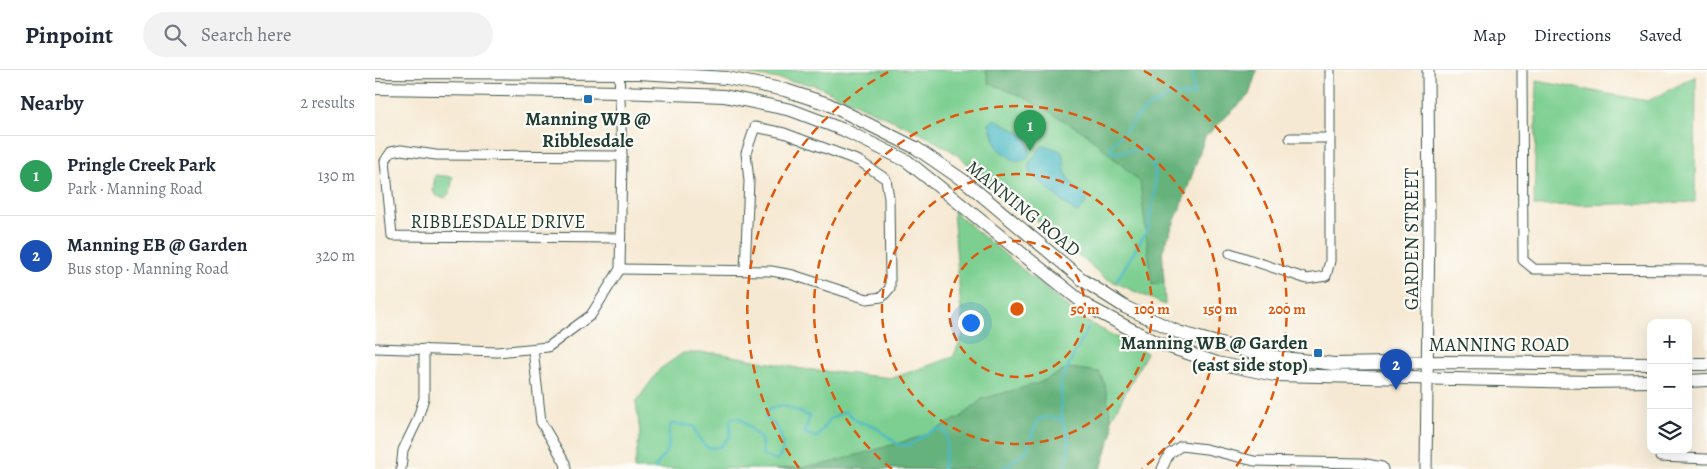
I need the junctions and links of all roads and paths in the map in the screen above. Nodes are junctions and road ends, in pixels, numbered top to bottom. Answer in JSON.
{"nodes":[{"id":1,"x":1330,"y":70,"type":"edge"},
{"id":2,"x":1428,"y":70,"type":"edge"},
{"id":3,"x":1522,"y":70,"type":"edge"},
{"id":4,"x":375,"y":72,"type":"edge"},
{"id":5,"x":619,"y":72,"type":"edge"},
{"id":6,"x":375,"y":88,"type":"edge"},
{"id":7,"x":620,"y":92,"type":"junction"},
{"id":8,"x":1290,"y":138,"type":"dead end"},
{"id":9,"x":1329,"y":138,"type":"junction"},
{"id":10,"x":622,"y":156,"type":"junction"},
{"id":11,"x":620,"y":238,"type":"junction"},
{"id":12,"x":1229,"y":253,"type":"dead end"},
{"id":13,"x":620,"y":269,"type":"junction"},
{"id":14,"x":745,"y":270,"type":"junction"},
{"id":15,"x":1707,"y":270,"type":"edge"},
{"id":16,"x":375,"y":348,"type":"edge"},
{"id":17,"x":424,"y":349,"type":"junction"},
{"id":18,"x":533,"y":349,"type":"junction"},
{"id":19,"x":1428,"y":363,"type":"junction"},
{"id":20,"x":1647,"y":364,"type":"edge"},
{"id":21,"x":1692,"y":364,"type":"edge"},
{"id":22,"x":1707,"y":364,"type":"edge"},
{"id":23,"x":1428,"y":379,"type":"junction"},
{"id":24,"x":1707,"y":380,"type":"edge"},
{"id":25,"x":1647,"y":381,"type":"edge"},
{"id":26,"x":1692,"y":381,"type":"edge"},
{"id":27,"x":1660,"y":456,"type":"dead end"},
{"id":28,"x":1707,"y":460,"type":"edge"},
{"id":29,"x":401,"y":469,"type":"edge"},
{"id":30,"x":566,"y":469,"type":"edge"},
{"id":31,"x":1162,"y":469,"type":"edge"},
{"id":32,"x":1383,"y":469,"type":"edge"},
{"id":33,"x":1426,"y":469,"type":"edge"}],
"edges":[{"from":1,"to":9,"type":"street"},
{"from":2,"to":19,"type":"street","name":"GARDEN STREET"},
{"from":3,"to":15,"type":"street"},
{"from":4,"to":5,"type":"main road","name":"MANNING ROAD"},
{"from":5,"to":7,"type":"street"},
{"from":5,"to":19,"type":"main road","name":"MANNING ROAD"},
{"from":6,"to":7,"type":"main road","name":"MANNING ROAD"},
{"from":7,"to":10,"type":"street"},
{"from":7,"to":23,"type":"main road","name":"MANNING ROAD"},
{"from":8,"to":9,"type":"street"},
{"from":9,"to":12,"type":"street"},
{"from":10,"to":11,"type":"street"},
{"from":10,"to":11,"type":"street","name":"RIBBLESDALE DRIVE"},
{"from":11,"to":13,"type":"street"},
{"from":13,"to":14,"type":"street"},
{"from":13,"to":18,"type":"street"},
{"from":14,"to":14,"type":"street"},
{"from":16,"to":17,"type":"street"},
{"from":17,"to":18,"type":"street"},
{"from":17,"to":29,"type":"street"},
{"from":18,"to":30,"type":"street"},
{"from":19,"to":20,"type":"main road","name":"MANNING ROAD"},
{"from":19,"to":23,"type":"street","name":"GARDEN STREET"},
{"from":21,"to":22,"type":"main road"},
{"from":23,"to":25,"type":"main road","name":"MANNING ROAD"},
{"from":23,"to":33,"type":"street","name":"GARDEN STREET"},
{"from":24,"to":26,"type":"main road"},
{"from":27,"to":28,"type":"street"},
{"from":31,"to":32,"type":"street"}]}
